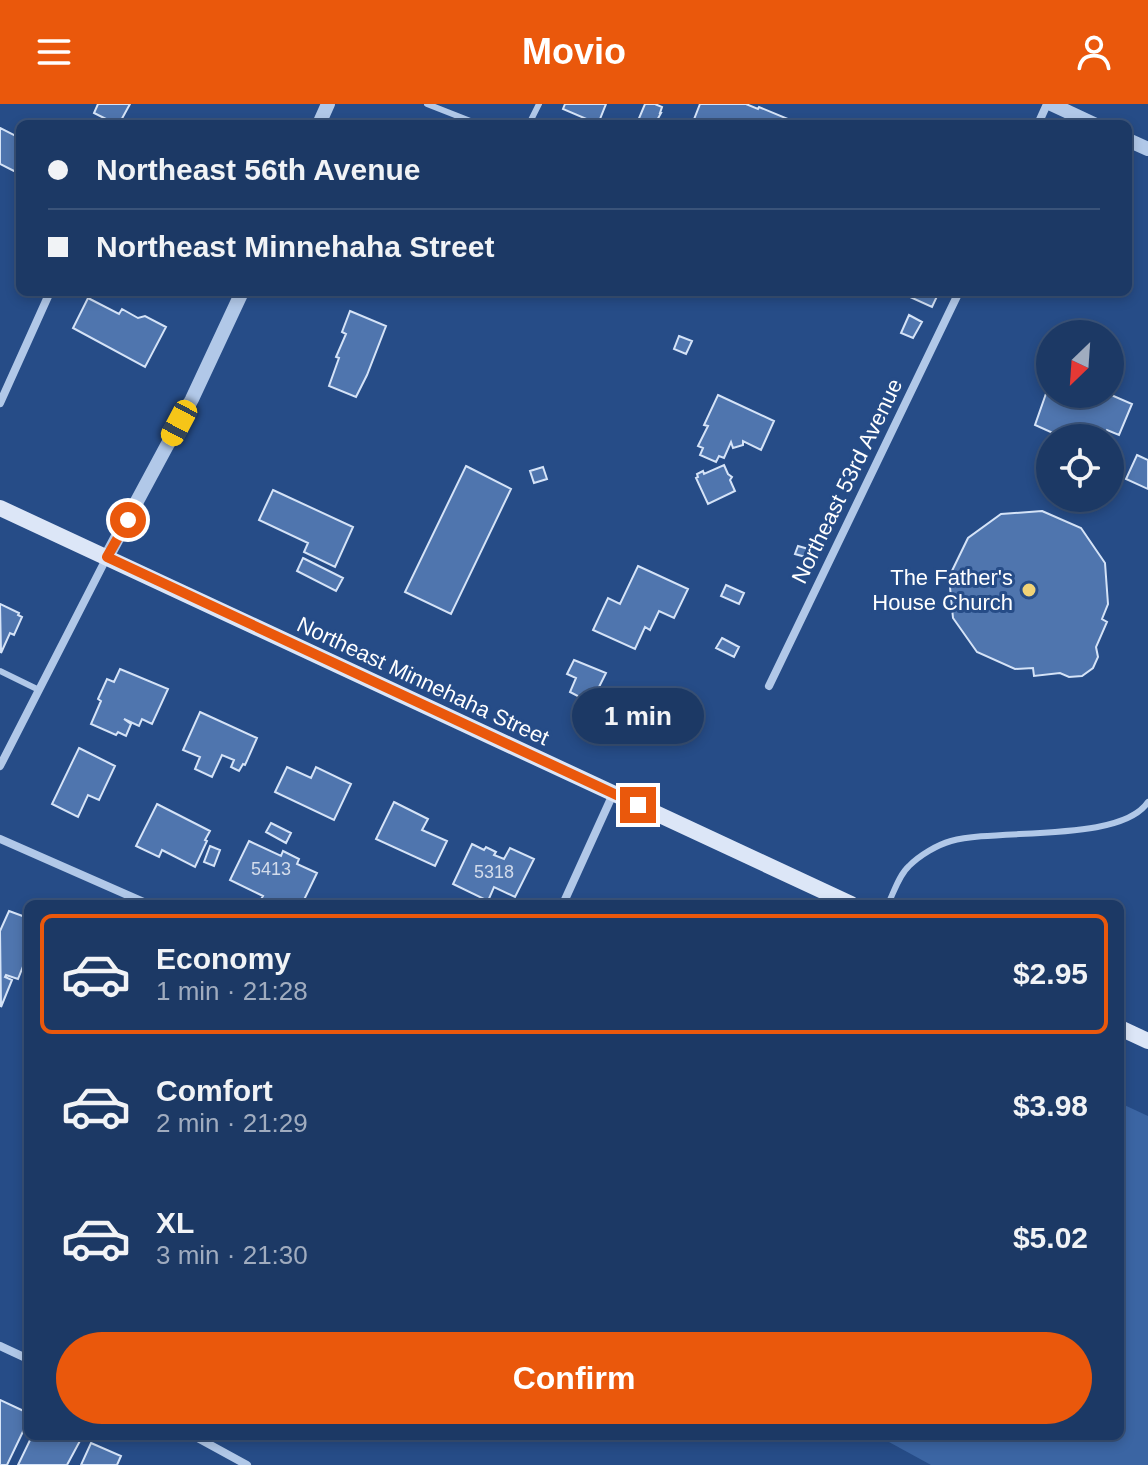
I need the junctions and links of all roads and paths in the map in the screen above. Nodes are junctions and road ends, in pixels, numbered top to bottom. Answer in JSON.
{"nodes":[{"id":1,"x":427,"y":104,"type":"edge"},
{"id":2,"x":1049,"y":104,"type":"edge"},
{"id":3,"x":468,"y":120,"type":"edge"},
{"id":4,"x":1085,"y":120,"type":"edge"},
{"id":5,"x":48,"y":296,"type":"edge"},
{"id":6,"x":240,"y":296,"type":"edge"},
{"id":7,"x":957,"y":296,"type":"edge"},
{"id":8,"x":0,"y":403,"type":"edge"},
{"id":9,"x":0,"y":508,"type":"edge"},
{"id":10,"x":107,"y":557,"type":"junction"},
{"id":11,"x":0,"y":671,"type":"edge"},
{"id":12,"x":769,"y":686,"type":"dead end"},
{"id":13,"x":39,"y":690,"type":"junction"},
{"id":14,"x":0,"y":766,"type":"edge"},
{"id":15,"x":613,"y":794,"type":"junction"},
{"id":16,"x":1148,"y":802,"type":"edge"},
{"id":17,"x":0,"y":839,"type":"edge"},
{"id":18,"x":139,"y":900,"type":"edge"},
{"id":19,"x":565,"y":900,"type":"edge"},
{"id":20,"x":842,"y":900,"type":"edge"},
{"id":21,"x":890,"y":900,"type":"edge"},
{"id":22,"x":1124,"y":1030,"type":"edge"},
{"id":23,"x":1148,"y":1041,"type":"edge"},
{"id":24,"x":0,"y":1346,"type":"edge"},
{"id":25,"x":24,"y":1357,"type":"edge"},
{"id":26,"x":201,"y":1440,"type":"edge"},
{"id":27,"x":247,"y":1465,"type":"edge"}],
"edges":[{"from":1,"to":3,"type":"lane"},
{"from":2,"to":4,"type":"street"},
{"from":5,"to":8,"type":"street"},
{"from":6,"to":10,"type":"street"},
{"from":7,"to":12,"type":"street","name":"Northeast 53rd Avenue"},
{"from":9,"to":10,"type":"main road","name":"Northeast Minnehaha Street"},
{"from":10,"to":13,"type":"street"},
{"from":10,"to":15,"type":"main road","name":"Northeast Minnehaha Street"},
{"from":11,"to":13,"type":"lane"},
{"from":13,"to":14,"type":"street"},
{"from":15,"to":19,"type":"street"},
{"from":15,"to":20,"type":"main road","name":"Northeast Minnehaha Street"},
{"from":16,"to":21,"type":"lane"},
{"from":17,"to":18,"type":"street"},
{"from":22,"to":23,"type":"main road"},
{"from":24,"to":25,"type":"street"},
{"from":26,"to":27,"type":"street"}]}
